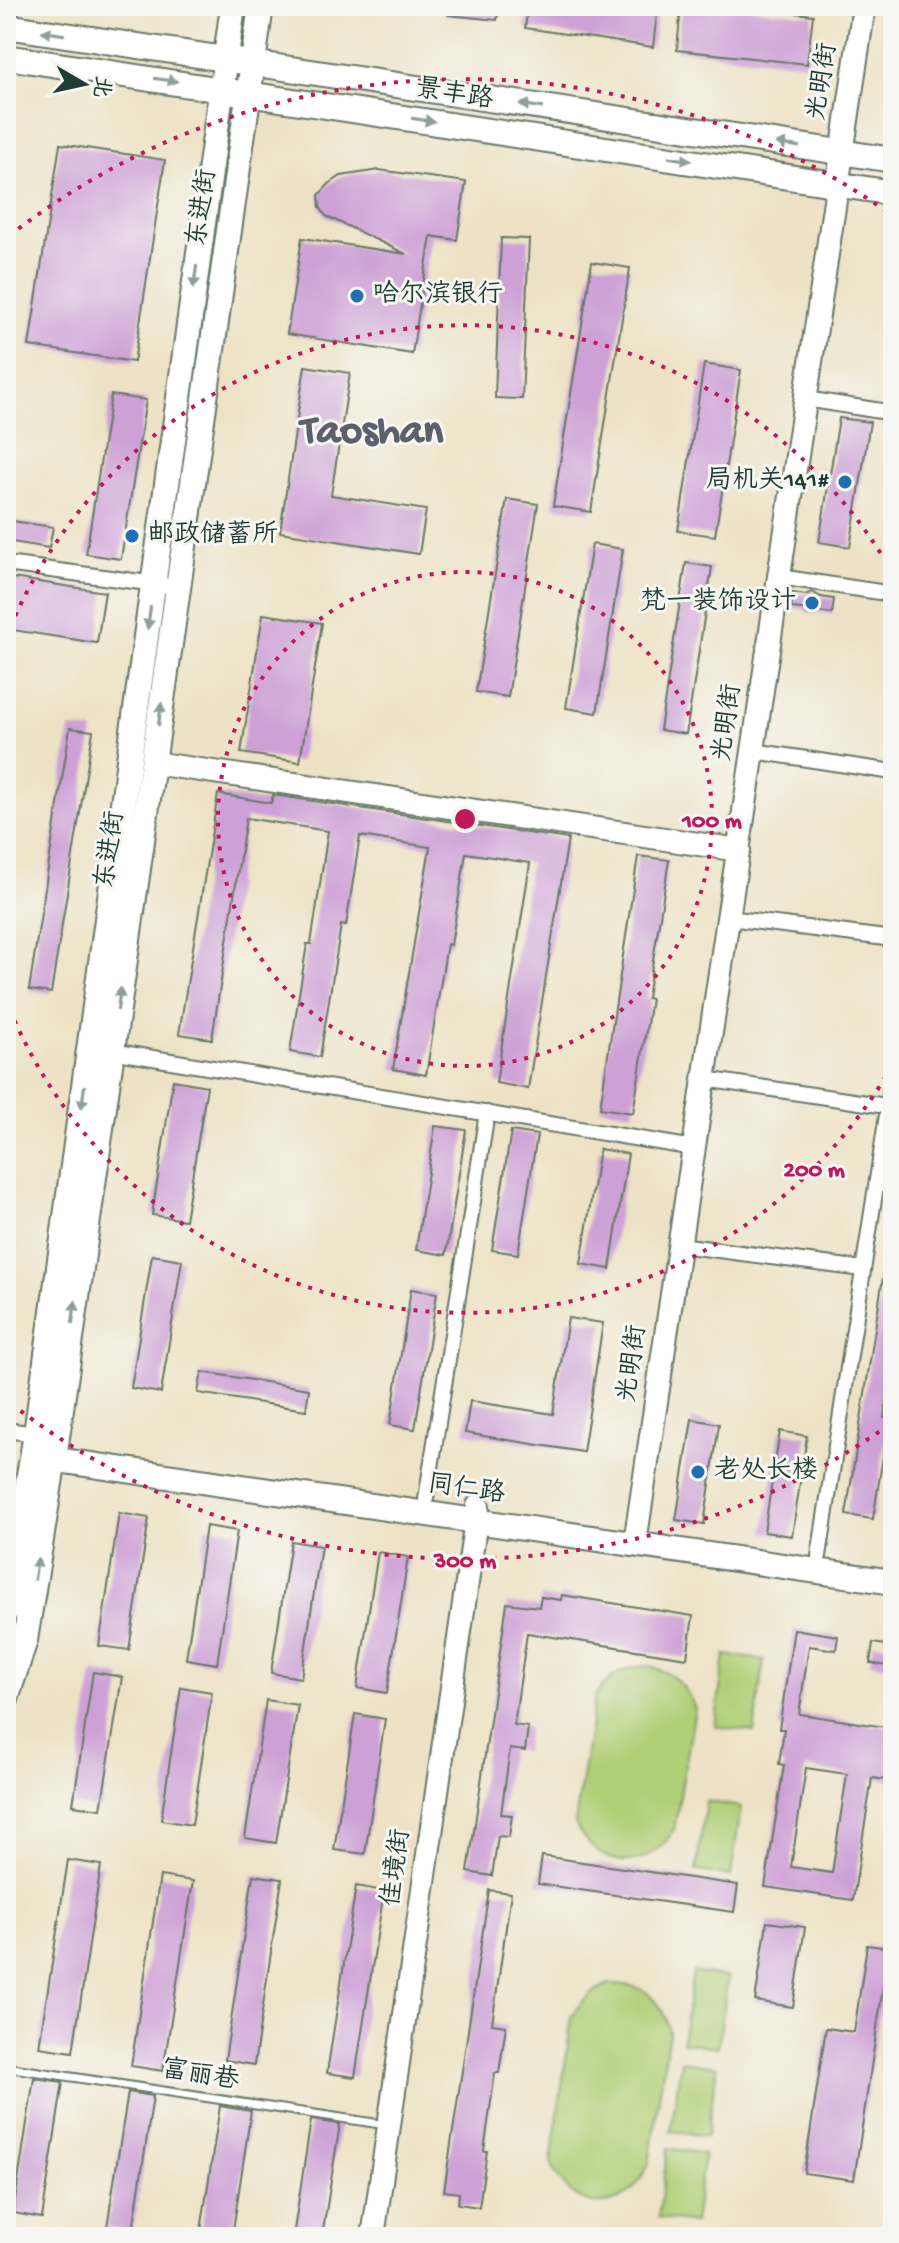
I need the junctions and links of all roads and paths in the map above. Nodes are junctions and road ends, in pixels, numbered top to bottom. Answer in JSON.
{"nodes":[{"id":1,"x":233,"y":6,"type":"edge"},
{"id":2,"x":261,"y":6,"type":"edge"},
{"id":3,"x":864,"y":6,"type":"edge"},
{"id":4,"x":6,"y":26,"type":"edge"},
{"id":5,"x":6,"y":57,"type":"edge"},
{"id":6,"x":225,"y":59,"type":"junction"},
{"id":7,"x":253,"y":63,"type":"junction"},
{"id":8,"x":221,"y":88,"type":"junction"},
{"id":9,"x":250,"y":93,"type":"junction"},
{"id":10,"x":842,"y":153,"type":"junction"},
{"id":11,"x":893,"y":160,"type":"edge"},
{"id":12,"x":839,"y":184,"type":"junction"},
{"id":13,"x":893,"y":193,"type":"edge"},
{"id":14,"x":806,"y":399,"type":"junction"},
{"id":15,"x":893,"y":413,"type":"edge"},
{"id":16,"x":6,"y":564,"type":"edge"},
{"id":17,"x":779,"y":577,"type":"junction"},
{"id":18,"x":166,"y":585,"type":"junction"},
{"id":19,"x":893,"y":594,"type":"edge"},
{"id":20,"x":753,"y":751,"type":"junction"},
{"id":21,"x":153,"y":763,"type":"junction"},
{"id":22,"x":893,"y":772,"type":"edge"},
{"id":23,"x":739,"y":850,"type":"junction"},
{"id":24,"x":729,"y":918,"type":"junction"},
{"id":25,"x":893,"y":939,"type":"edge"},
{"id":26,"x":111,"y":1051,"type":"junction"},
{"id":27,"x":893,"y":1076,"type":"edge"},
{"id":28,"x":705,"y":1079,"type":"junction"},
{"id":29,"x":891,"y":1106,"type":"edge"},
{"id":30,"x":487,"y":1113,"type":"junction"},
{"id":31,"x":694,"y":1148,"type":"junction"},
{"id":32,"x":680,"y":1245,"type":"junction"},
{"id":33,"x":863,"y":1269,"type":"junction"},
{"id":34,"x":6,"y":1430,"type":"edge"},
{"id":35,"x":42,"y":1447,"type":"junction"},
{"id":36,"x":426,"y":1499,"type":"junction"},
{"id":37,"x":477,"y":1514,"type":"junction"},
{"id":38,"x":636,"y":1536,"type":"junction"},
{"id":39,"x":819,"y":1556,"type":"junction"},
{"id":40,"x":893,"y":1566,"type":"edge"},
{"id":41,"x":893,"y":1582,"type":"edge"},
{"id":42,"x":6,"y":1611,"type":"edge"},
{"id":43,"x":6,"y":1699,"type":"edge"},
{"id":44,"x":6,"y":2067,"type":"edge"},
{"id":45,"x":389,"y":2126,"type":"junction"},
{"id":46,"x":373,"y":2237,"type":"edge"}],
"edges":[{"from":1,"to":6,"type":"main road","name":"东进街"},
{"from":2,"to":7,"type":"main road","name":"东进街"},
{"from":3,"to":10,"type":"main road","name":"光明街"},
{"from":6,"to":4,"type":"main road","name":"景丰路","one_way":true},
{"from":5,"to":8,"type":"main road","name":"景丰路","one_way":true},
{"from":6,"to":7,"type":"main road","name":"景丰路"},
{"from":6,"to":8,"type":"main road","name":"东进街"},
{"from":7,"to":9,"type":"main road","name":"东进街"},
{"from":10,"to":7,"type":"main road","name":"景丰路","one_way":true},
{"from":8,"to":9,"type":"main road","name":"景丰路"},
{"from":8,"to":18,"type":"main road","name":"东进街","one_way":true},
{"from":9,"to":12,"type":"main road","name":"景丰路","one_way":true},
{"from":9,"to":18,"type":"main road","name":"东进街"},
{"from":10,"to":11,"type":"main road","name":"景丰路"},
{"from":10,"to":12,"type":"main road","name":"光明街"},
{"from":12,"to":13,"type":"main road","name":"景丰路"},
{"from":12,"to":14,"type":"main road","name":"光明街"},
{"from":14,"to":15,"type":"street"},
{"from":14,"to":17,"type":"main road","name":"光明街"},
{"from":16,"to":18,"type":"street"},
{"from":17,"to":19,"type":"street"},
{"from":17,"to":20,"type":"main road","name":"光明街"},
{"from":21,"to":18,"type":"main road","name":"东进街","one_way":true},
{"from":18,"to":35,"type":"main road","name":"东进街","one_way":true},
{"from":20,"to":22,"type":"street"},
{"from":20,"to":23,"type":"main road","name":"光明街"},
{"from":21,"to":23,"type":"main road"},
{"from":26,"to":21,"type":"main road","name":"东进街","one_way":true},
{"from":23,"to":24,"type":"main road","name":"光明街"},
{"from":24,"to":25,"type":"street"},
{"from":24,"to":28,"type":"main road","name":"光明街"},
{"from":26,"to":30,"type":"street"},
{"from":35,"to":26,"type":"main road","name":"东进街","one_way":true},
{"from":27,"to":29,"type":"street"},
{"from":28,"to":29,"type":"street"},
{"from":28,"to":31,"type":"main road","name":"光明街"},
{"from":29,"to":33,"type":"street"},
{"from":30,"to":31,"type":"street"},
{"from":30,"to":36,"type":"street"},
{"from":31,"to":32,"type":"main road","name":"光明街"},
{"from":32,"to":33,"type":"street"},
{"from":32,"to":38,"type":"main road","name":"光明街"},
{"from":33,"to":39,"type":"street"},
{"from":34,"to":35,"type":"street"},
{"from":35,"to":36,"type":"main road","name":"同仁路"},
{"from":35,"to":37,"type":"main road","name":"同仁路"},
{"from":35,"to":42,"type":"main road","name":"东进街"},
{"from":43,"to":35,"type":"main road","name":"东进街","one_way":true},
{"from":36,"to":37,"type":"main road","name":"同仁路"},
{"from":37,"to":38,"type":"main road","name":"同仁路"},
{"from":37,"to":45,"type":"main road","name":"佳境街"},
{"from":38,"to":39,"type":"main road","name":"同仁路"},
{"from":38,"to":41,"type":"main road","name":"同仁路"},
{"from":39,"to":40,"type":"main road","name":"同仁路"},
{"from":44,"to":45,"type":"lane","name":"富丽巷"},
{"from":45,"to":46,"type":"main road","name":"佳境街"}]}
